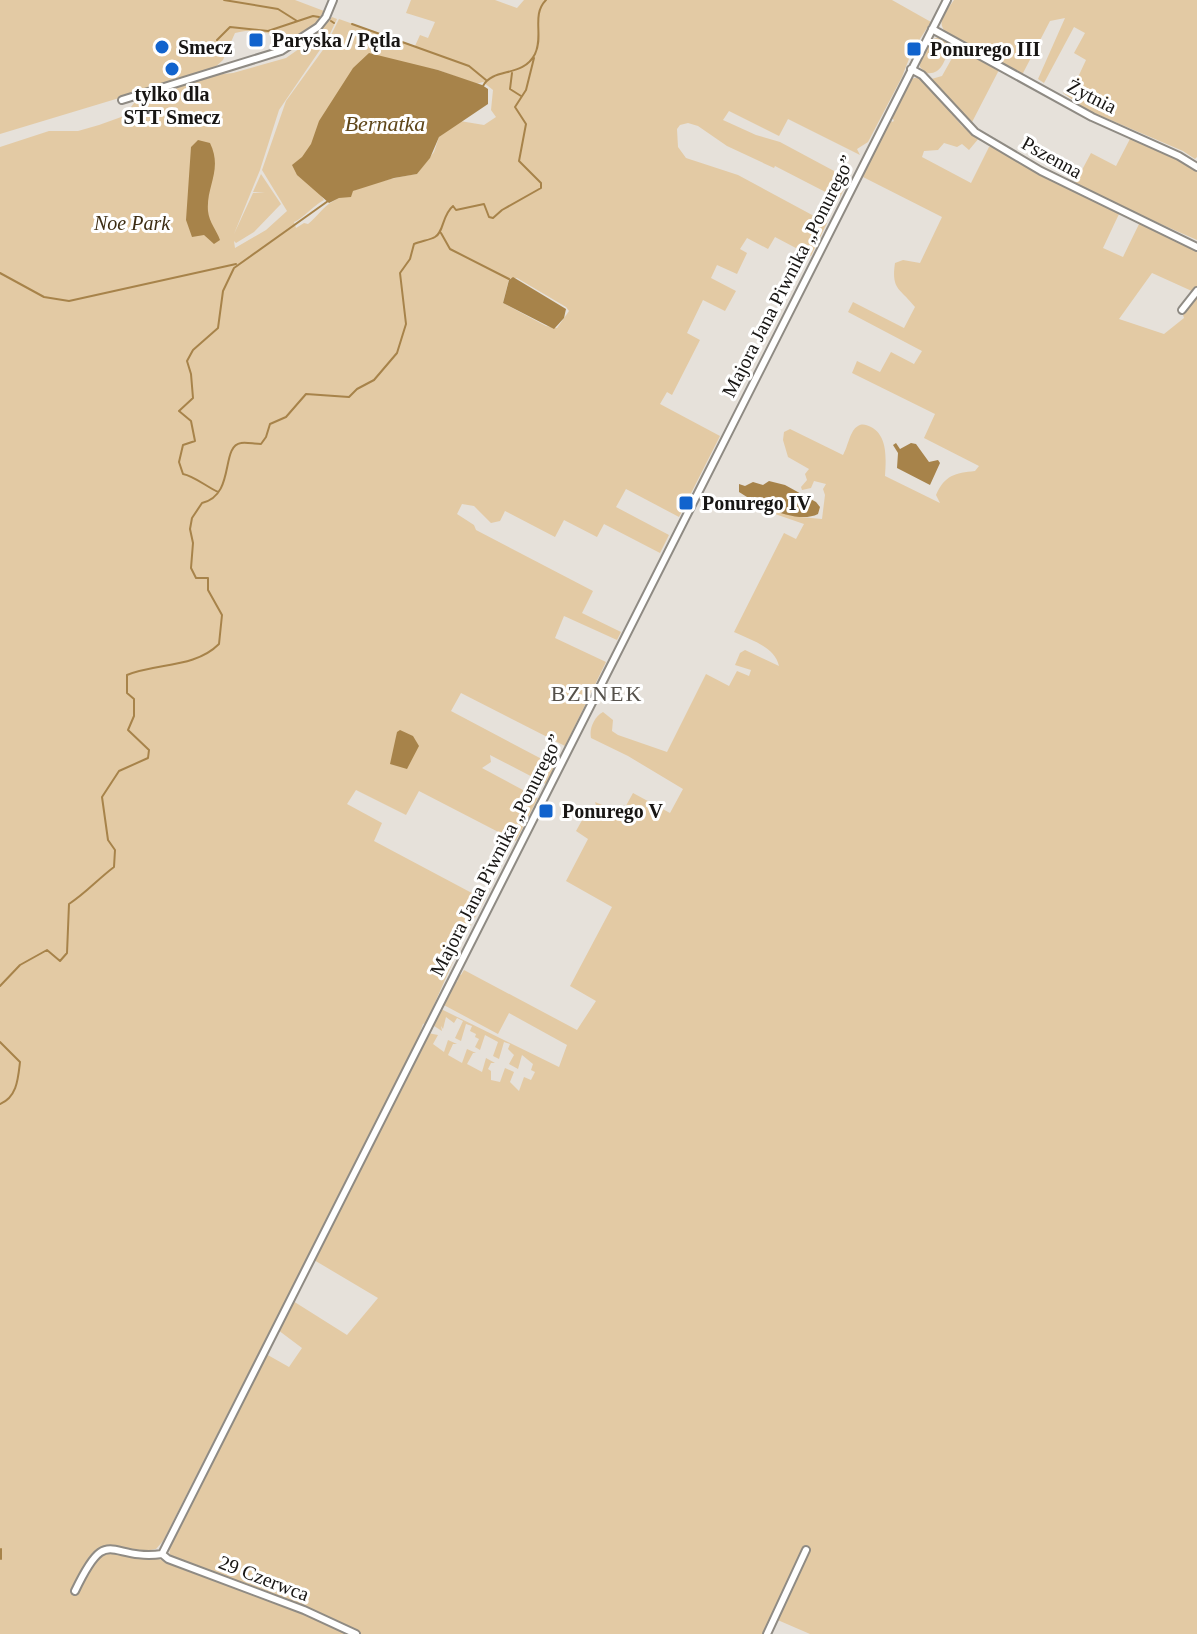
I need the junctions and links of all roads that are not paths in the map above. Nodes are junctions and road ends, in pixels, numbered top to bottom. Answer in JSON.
{"nodes":[{"id":1,"x":333,"y":0,"type":"edge"},
{"id":2,"x":947,"y":0,"type":"edge"},
{"id":3,"x":932,"y":29,"type":"junction"},
{"id":4,"x":911,"y":69,"type":"junction"},
{"id":5,"x":122,"y":100,"type":"dead end"},
{"id":6,"x":1197,"y":167,"type":"edge"},
{"id":7,"x":1197,"y":247,"type":"edge"},
{"id":8,"x":1197,"y":291,"type":"edge"},
{"id":9,"x":1182,"y":310,"type":"dead end"},
{"id":10,"x":806,"y":1550,"type":"dead end"},
{"id":11,"x":162,"y":1554,"type":"junction"},
{"id":12,"x":75,"y":1591,"type":"dead end"},
{"id":13,"x":356,"y":1634,"type":"edge"},
{"id":14,"x":767,"y":1634,"type":"edge"}],
"edges":[{"from":1,"to":5,"type":"street"},
{"from":2,"to":3,"type":"street","name":"Majora Jana Piwnika „Ponurego”"},
{"from":3,"to":4,"type":"street","name":"Majora Jana Piwnika „Ponurego”"},
{"from":3,"to":6,"type":"street","name":"Żytnia"},
{"from":4,"to":7,"type":"street","name":"Pszenna"},
{"from":4,"to":11,"type":"street","name":"Majora Jana Piwnika „Ponurego”"},
{"from":8,"to":9,"type":"street"},
{"from":10,"to":14,"type":"street"},
{"from":11,"to":12,"type":"street"},
{"from":11,"to":13,"type":"street","name":"29 Czerwca"}]}
